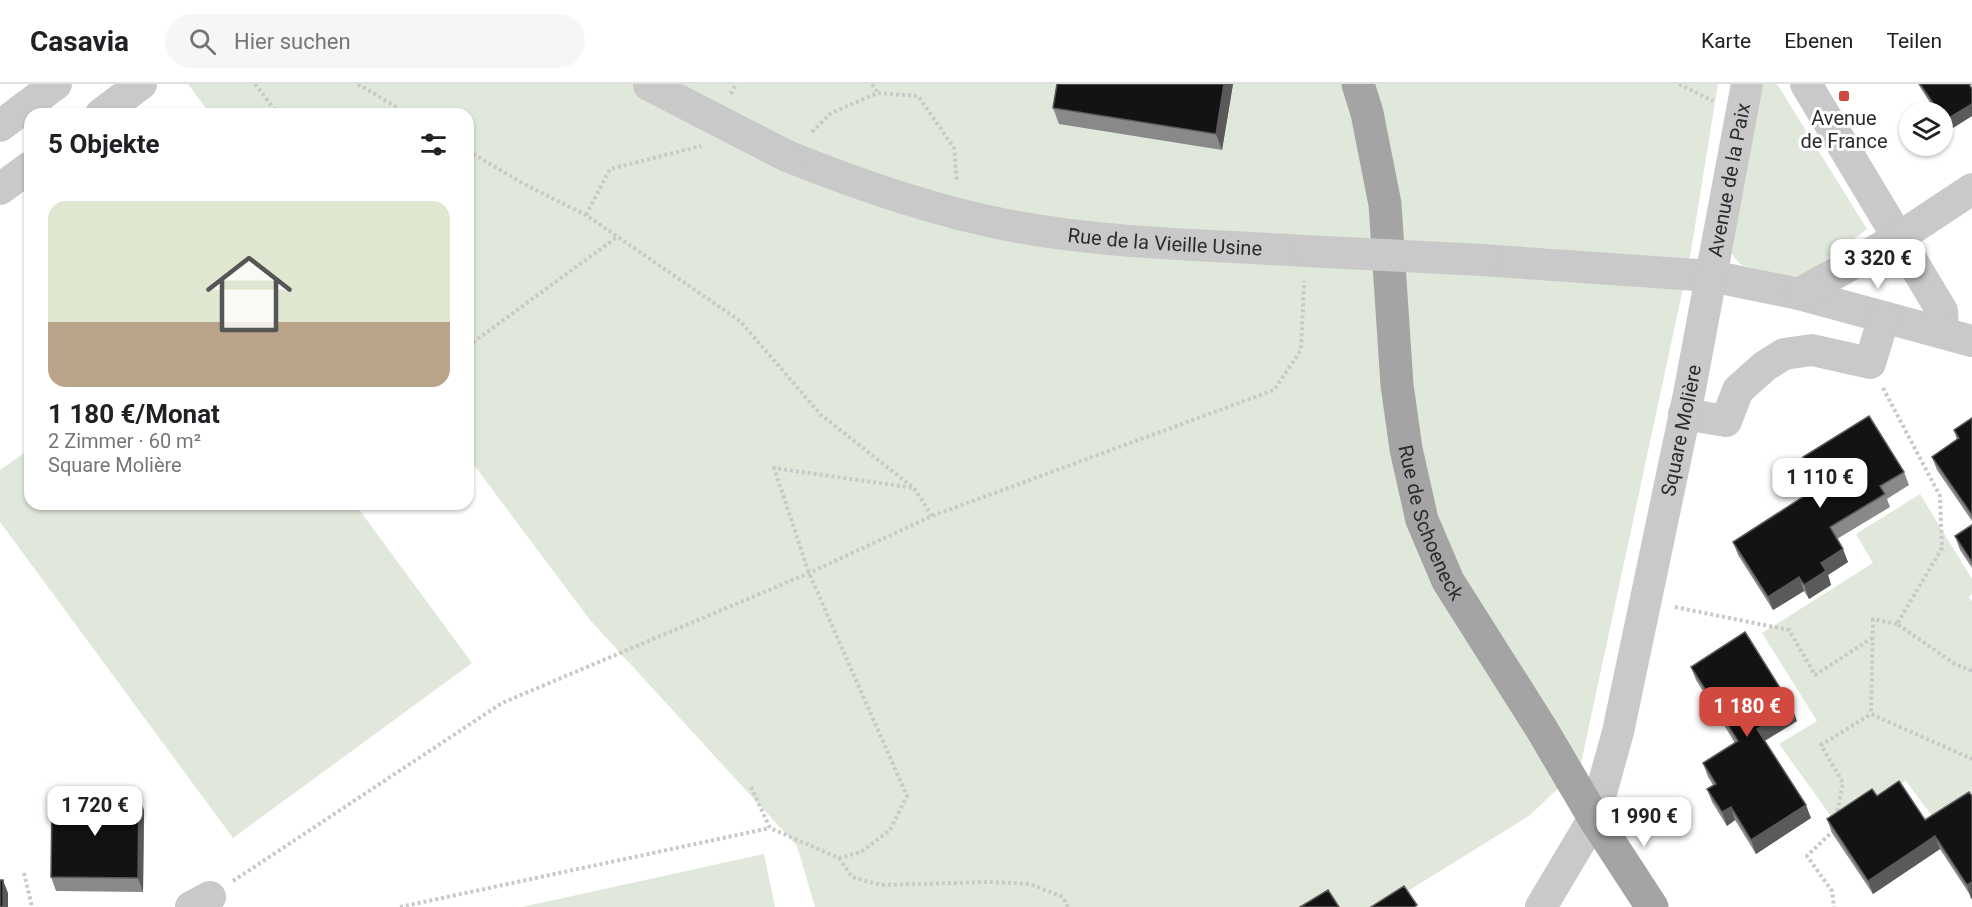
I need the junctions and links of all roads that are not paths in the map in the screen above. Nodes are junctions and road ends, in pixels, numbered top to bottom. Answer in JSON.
{"nodes":[{"id":1,"x":56,"y":84,"type":"edge"},
{"id":2,"x":141,"y":84,"type":"edge"},
{"id":3,"x":649,"y":84,"type":"edge"},
{"id":4,"x":1358,"y":84,"type":"edge"},
{"id":5,"x":1747,"y":84,"type":"edge"},
{"id":6,"x":1806,"y":84,"type":"edge"},
{"id":7,"x":109,"y":108,"type":"edge"},
{"id":8,"x":0,"y":126,"type":"edge"},
{"id":9,"x":24,"y":171,"type":"edge"},
{"id":10,"x":0,"y":189,"type":"edge"},
{"id":11,"x":1972,"y":189,"type":"edge"},
{"id":12,"x":1898,"y":238,"type":"junction"},
{"id":13,"x":1711,"y":276,"type":"junction"},
{"id":14,"x":1799,"y":294,"type":"junction"},
{"id":15,"x":1884,"y":317,"type":"junction"},
{"id":16,"x":1958,"y":337,"type":"edge"},
{"id":17,"x":1684,"y":414,"type":"junction"},
{"id":18,"x":1594,"y":818,"type":"junction"},
{"id":19,"x":1541,"y":907,"type":"edge"},
{"id":20,"x":1652,"y":907,"type":"edge"}],
"edges":[{"from":1,"to":8,"type":"street"},
{"from":2,"to":7,"type":"street"},
{"from":3,"to":13,"type":"street","name":"Rue de la Vieille Usine","bridge":true},
{"from":4,"to":18,"type":"main road","name":"Rue de Schoeneck"},
{"from":5,"to":13,"type":"street","name":"Avenue de la Paix"},
{"from":6,"to":12,"type":"street"},
{"from":9,"to":10,"type":"street"},
{"from":11,"to":12,"type":"street"},
{"from":12,"to":14,"type":"street"},
{"from":12,"to":16,"type":"street"},
{"from":13,"to":14,"type":"street"},
{"from":13,"to":17,"type":"street","name":"Square Molière"},
{"from":14,"to":15,"type":"street"},
{"from":15,"to":16,"type":"street"},
{"from":15,"to":17,"type":"street"},
{"from":17,"to":18,"type":"street","name":"Square Molière"},
{"from":18,"to":19,"type":"street","name":"Square Molière"},
{"from":18,"to":20,"type":"main road","name":"Rue de Schoeneck"}]}
